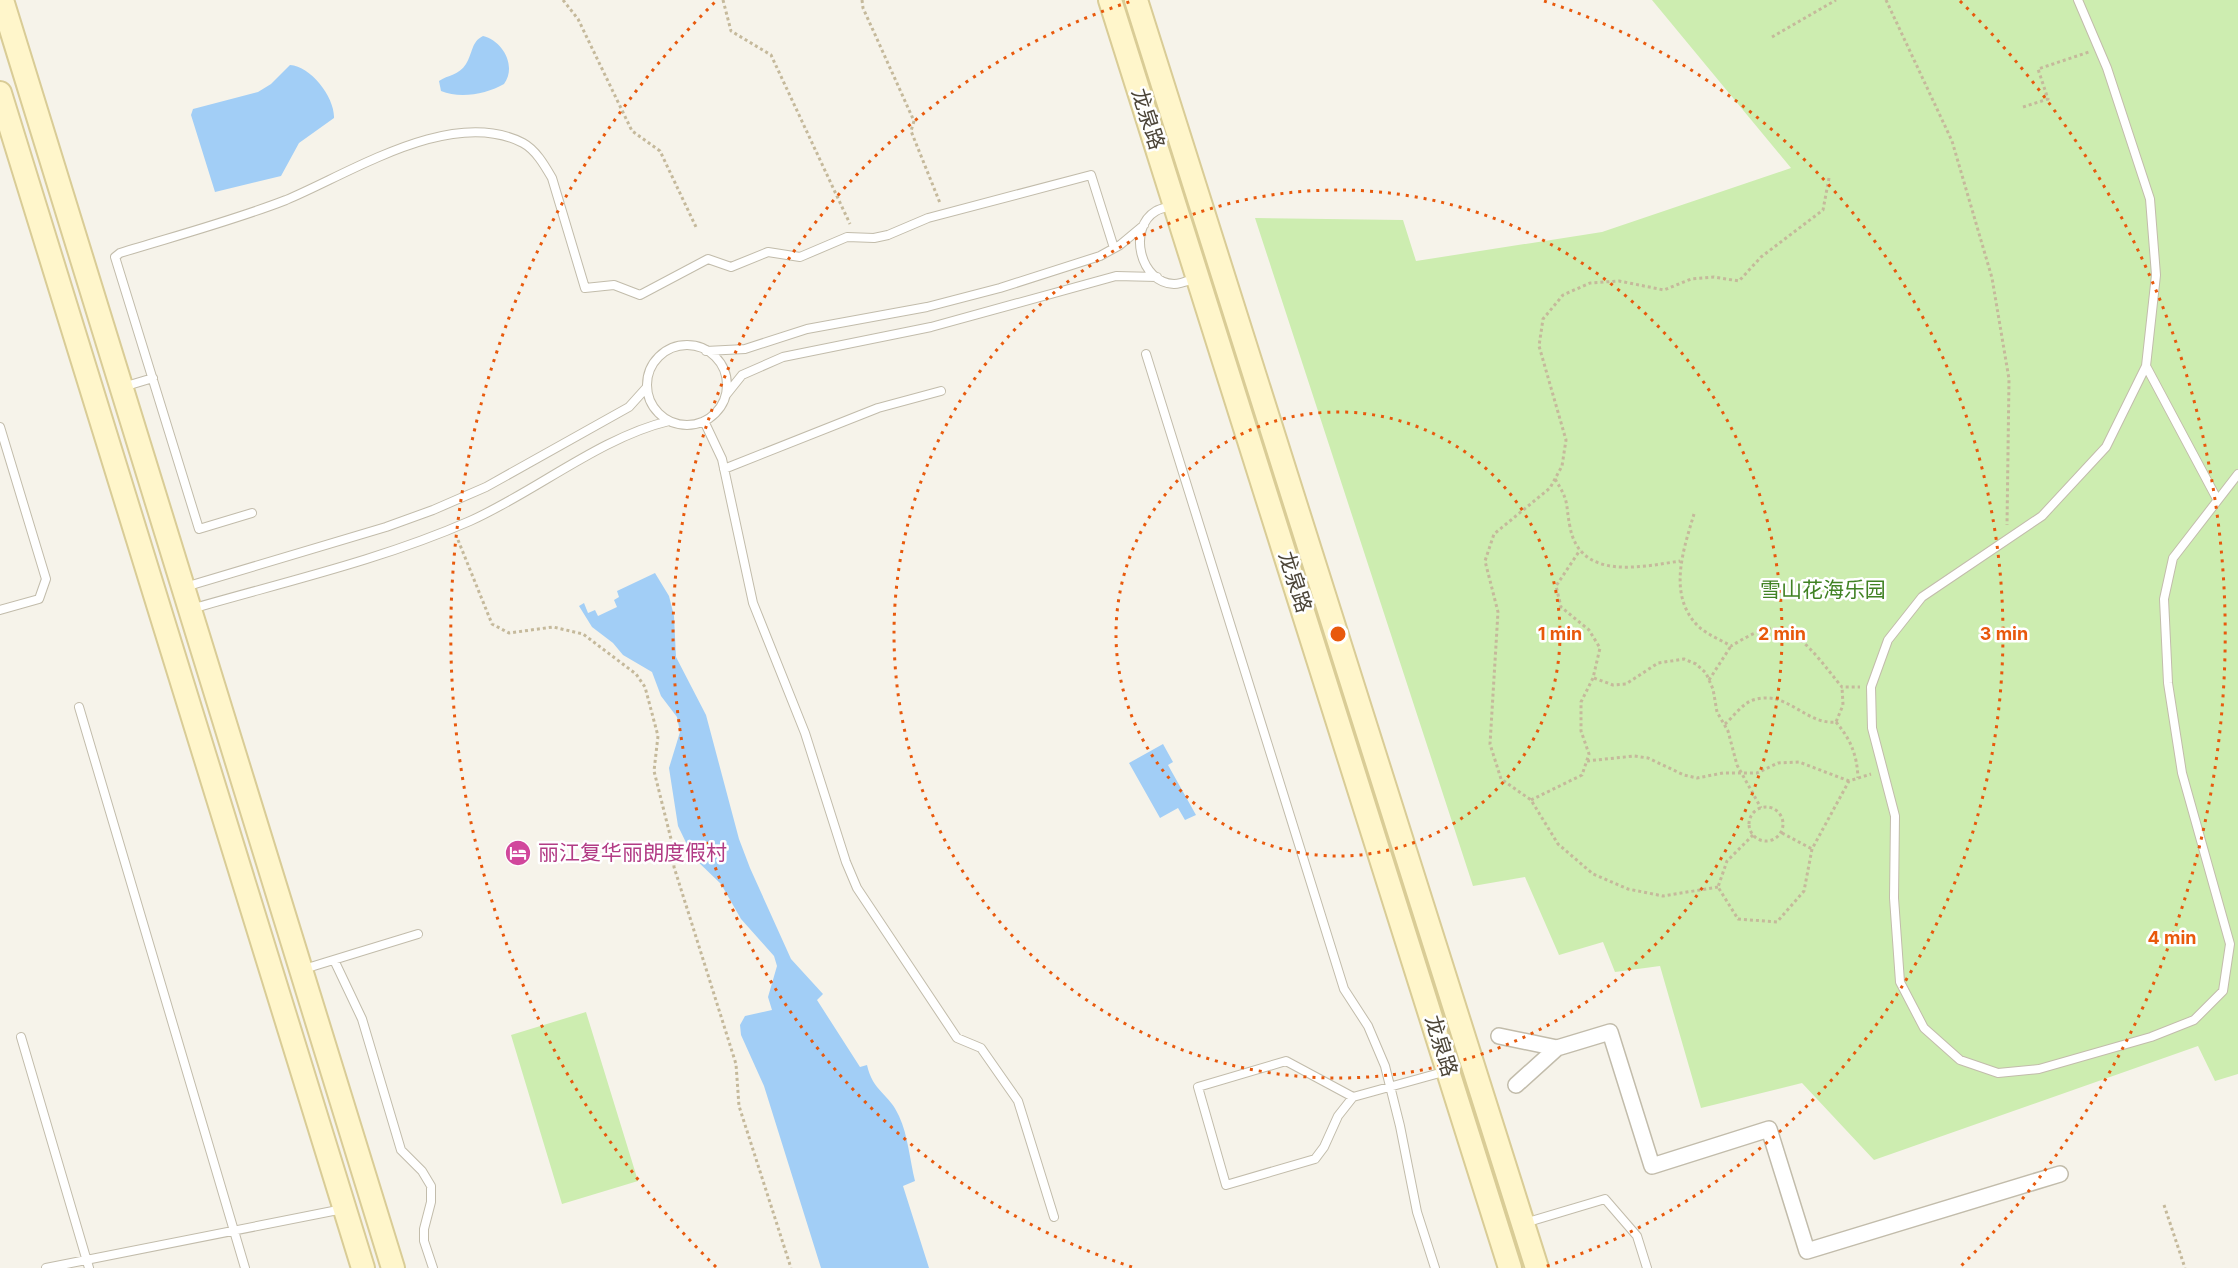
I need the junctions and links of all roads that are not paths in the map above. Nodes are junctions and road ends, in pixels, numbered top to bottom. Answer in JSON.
{"nodes":[{"id":1,"x":2,"y":0,"type":"edge"},
{"id":2,"x":1110,"y":0,"type":"edge"},
{"id":3,"x":1136,"y":0,"type":"edge"},
{"id":4,"x":2078,"y":0,"type":"edge"},
{"id":5,"x":0,"y":93,"type":"edge"},
{"id":6,"x":1175,"y":205,"type":"junction"},
{"id":7,"x":1144,"y":225,"type":"junction"},
{"id":8,"x":1114,"y":249,"type":"junction"},
{"id":9,"x":1157,"y":277,"type":"junction"},
{"id":10,"x":1198,"y":277,"type":"junction"},
{"id":11,"x":706,"y":351,"type":"junction"},
{"id":12,"x":1146,"y":354,"type":"dead end"},
{"id":13,"x":2146,"y":366,"type":"junction"},
{"id":14,"x":153,"y":378,"type":"junction"},
{"id":15,"x":647,"y":387,"type":"junction"},
{"id":16,"x":121,"y":388,"type":"junction"},
{"id":17,"x":941,"y":391,"type":"dead end"},
{"id":18,"x":726,"y":395,"type":"junction"},
{"id":19,"x":669,"y":421,"type":"junction"},
{"id":20,"x":704,"y":421,"type":"junction"},
{"id":21,"x":0,"y":427,"type":"edge"},
{"id":22,"x":724,"y":469,"type":"junction"},
{"id":23,"x":2238,"y":474,"type":"edge"},
{"id":24,"x":2217,"y":499,"type":"junction"},
{"id":25,"x":252,"y":513,"type":"dead end"},
{"id":26,"x":183,"y":587,"type":"junction"},
{"id":27,"x":0,"y":610,"type":"edge"},
{"id":28,"x":190,"y":610,"type":"junction"},
{"id":29,"x":79,"y":707,"type":"dead end"},
{"id":30,"x":418,"y":934,"type":"dead end"},
{"id":31,"x":334,"y":960,"type":"junction"},
{"id":32,"x":301,"y":970,"type":"junction"},
{"id":33,"x":1499,"y":1036,"type":"dead end"},
{"id":34,"x":21,"y":1037,"type":"dead end"},
{"id":35,"x":1557,"y":1048,"type":"junction"},
{"id":36,"x":1449,"y":1070,"type":"junction"},
{"id":37,"x":1516,"y":1085,"type":"dead end"},
{"id":38,"x":1390,"y":1086,"type":"junction"},
{"id":39,"x":1353,"y":1096,"type":"junction"},
{"id":40,"x":2060,"y":1174,"type":"dead end"},
{"id":41,"x":344,"y":1209,"type":"junction"},
{"id":42,"x":1054,"y":1216,"type":"dead end"},
{"id":43,"x":1523,"y":1224,"type":"junction"},
{"id":44,"x":234,"y":1231,"type":"junction"},
{"id":45,"x":88,"y":1264,"type":"edge"},
{"id":46,"x":46,"y":1268,"type":"edge"},
{"id":47,"x":245,"y":1268,"type":"edge"},
{"id":48,"x":363,"y":1268,"type":"edge"},
{"id":49,"x":393,"y":1268,"type":"edge"},
{"id":50,"x":433,"y":1268,"type":"edge"},
{"id":51,"x":1435,"y":1268,"type":"edge"},
{"id":52,"x":1510,"y":1268,"type":"edge"},
{"id":53,"x":1536,"y":1268,"type":"edge"},
{"id":54,"x":1647,"y":1268,"type":"edge"}],
"edges":[{"from":1,"to":16,"type":"main road"},
{"from":2,"to":6,"type":"main road","name":"龙泉路"},
{"from":3,"to":43,"type":"main road","name":"龙泉路"},
{"from":4,"to":13,"type":"lane"},
{"from":5,"to":41,"type":"main road"},
{"from":6,"to":7,"type":"lane"},
{"from":6,"to":10,"type":"main road","name":"龙泉路"},
{"from":7,"to":8,"type":"lane"},
{"from":7,"to":9,"type":"lane"},
{"from":8,"to":11,"type":"lane"},
{"from":8,"to":14,"type":"lane"},
{"from":9,"to":10,"type":"lane"},
{"from":9,"to":18,"type":"lane"},
{"from":10,"to":36,"type":"main road","name":"龙泉路"},
{"from":11,"to":15,"type":"lane"},
{"from":11,"to":18,"type":"lane"},
{"from":12,"to":38,"type":"lane"},
{"from":13,"to":24,"type":"lane"},
{"from":13,"to":24,"type":"lane"},
{"from":14,"to":16,"type":"lane"},
{"from":14,"to":25,"type":"lane"},
{"from":15,"to":19,"type":"lane"},
{"from":15,"to":26,"type":"lane"},
{"from":16,"to":26,"type":"main road"},
{"from":17,"to":22,"type":"lane"},
{"from":18,"to":20,"type":"lane"},
{"from":19,"to":20,"type":"lane"},
{"from":19,"to":28,"type":"lane"},
{"from":20,"to":22,"type":"lane"},
{"from":21,"to":27,"type":"lane"},
{"from":22,"to":42,"type":"lane"},
{"from":23,"to":24,"type":"lane"},
{"from":26,"to":28,"type":"main road"},
{"from":28,"to":32,"type":"main road"},
{"from":29,"to":44,"type":"lane"},
{"from":30,"to":31,"type":"lane"},
{"from":31,"to":32,"type":"lane"},
{"from":31,"to":50,"type":"lane"},
{"from":32,"to":49,"type":"main road"},
{"from":33,"to":35,"type":"street"},
{"from":34,"to":45,"type":"lane"},
{"from":35,"to":37,"type":"street"},
{"from":35,"to":40,"type":"street"},
{"from":36,"to":38,"type":"lane"},
{"from":36,"to":52,"type":"main road","name":"龙泉路"},
{"from":38,"to":39,"type":"lane"},
{"from":38,"to":51,"type":"lane"},
{"from":39,"to":39,"type":"lane"},
{"from":41,"to":44,"type":"lane"},
{"from":41,"to":48,"type":"main road"},
{"from":43,"to":53,"type":"main road","name":"龙泉路"},
{"from":43,"to":54,"type":"lane"},
{"from":44,"to":45,"type":"lane"},
{"from":44,"to":47,"type":"lane"},
{"from":45,"to":46,"type":"lane"}]}
